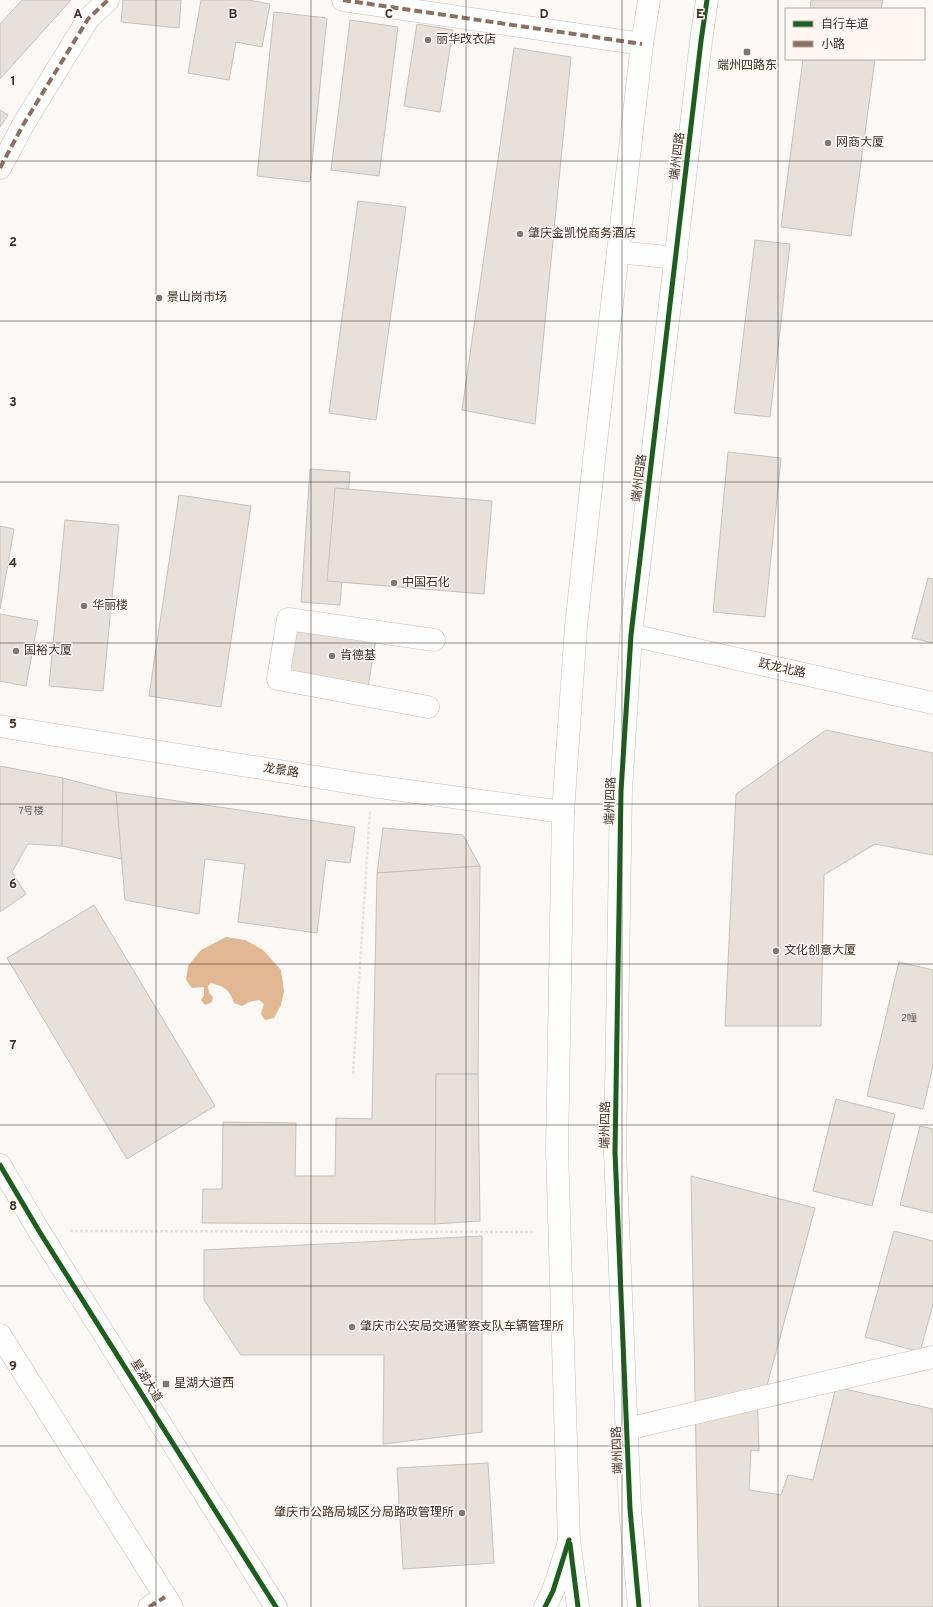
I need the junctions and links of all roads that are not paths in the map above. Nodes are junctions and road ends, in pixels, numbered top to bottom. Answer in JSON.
{"nodes":[{"id":1,"x":108,"y":0,"type":"edge"},
{"id":2,"x":343,"y":0,"type":"edge"},
{"id":3,"x":649,"y":0,"type":"edge"},
{"id":4,"x":707,"y":0,"type":"edge"},
{"id":5,"x":642,"y":44,"type":"junction"},
{"id":6,"x":0,"y":168,"type":"edge"},
{"id":7,"x":618,"y":252,"type":"junction"},
{"id":8,"x":676,"y":258,"type":"junction"},
{"id":9,"x":631,"y":635,"type":"junction"},
{"id":10,"x":434,"y":640,"type":"dead end"},
{"id":11,"x":933,"y":703,"type":"edge"},
{"id":12,"x":428,"y":707,"type":"dead end"},
{"id":13,"x":0,"y":726,"type":"edge"},
{"id":14,"x":563,"y":812,"type":"junction"},
{"id":15,"x":0,"y":1165,"type":"edge"},
{"id":16,"x":0,"y":1335,"type":"edge"},
{"id":17,"x":933,"y":1357,"type":"edge"},
{"id":18,"x":627,"y":1429,"type":"junction"},
{"id":19,"x":569,"y":1540,"type":"junction"},
{"id":20,"x":162,"y":1604,"type":"edge"},
{"id":21,"x":276,"y":1606,"type":"edge"},
{"id":22,"x":545,"y":1607,"type":"edge"},
{"id":23,"x":578,"y":1607,"type":"edge"},
{"id":24,"x":639,"y":1607,"type":"edge"}],
"edges":[{"from":1,"to":6,"type":"main road"},
{"from":2,"to":5,"type":"main road"},
{"from":3,"to":5,"type":"main road"},
{"from":4,"to":8,"type":"main road","name":"端州四路"},
{"from":5,"to":7,"type":"main road"},
{"from":7,"to":8,"type":"main road"},
{"from":7,"to":14,"type":"main road"},
{"from":8,"to":9,"type":"main road","name":"端州四路"},
{"from":9,"to":11,"type":"main road","name":"跃龙北路"},
{"from":9,"to":18,"type":"main road","name":"端州四路"},
{"from":10,"to":12,"type":"main road"},
{"from":13,"to":14,"type":"main road","name":"龙景路"},
{"from":14,"to":19,"type":"main road"},
{"from":15,"to":21,"type":"main road","name":"星湖大道"},
{"from":16,"to":20,"type":"main road"},
{"from":17,"to":18,"type":"main road"},
{"from":18,"to":24,"type":"main road","name":"端州四路"},
{"from":19,"to":22,"type":"main road"},
{"from":19,"to":23,"type":"main road"}]}
